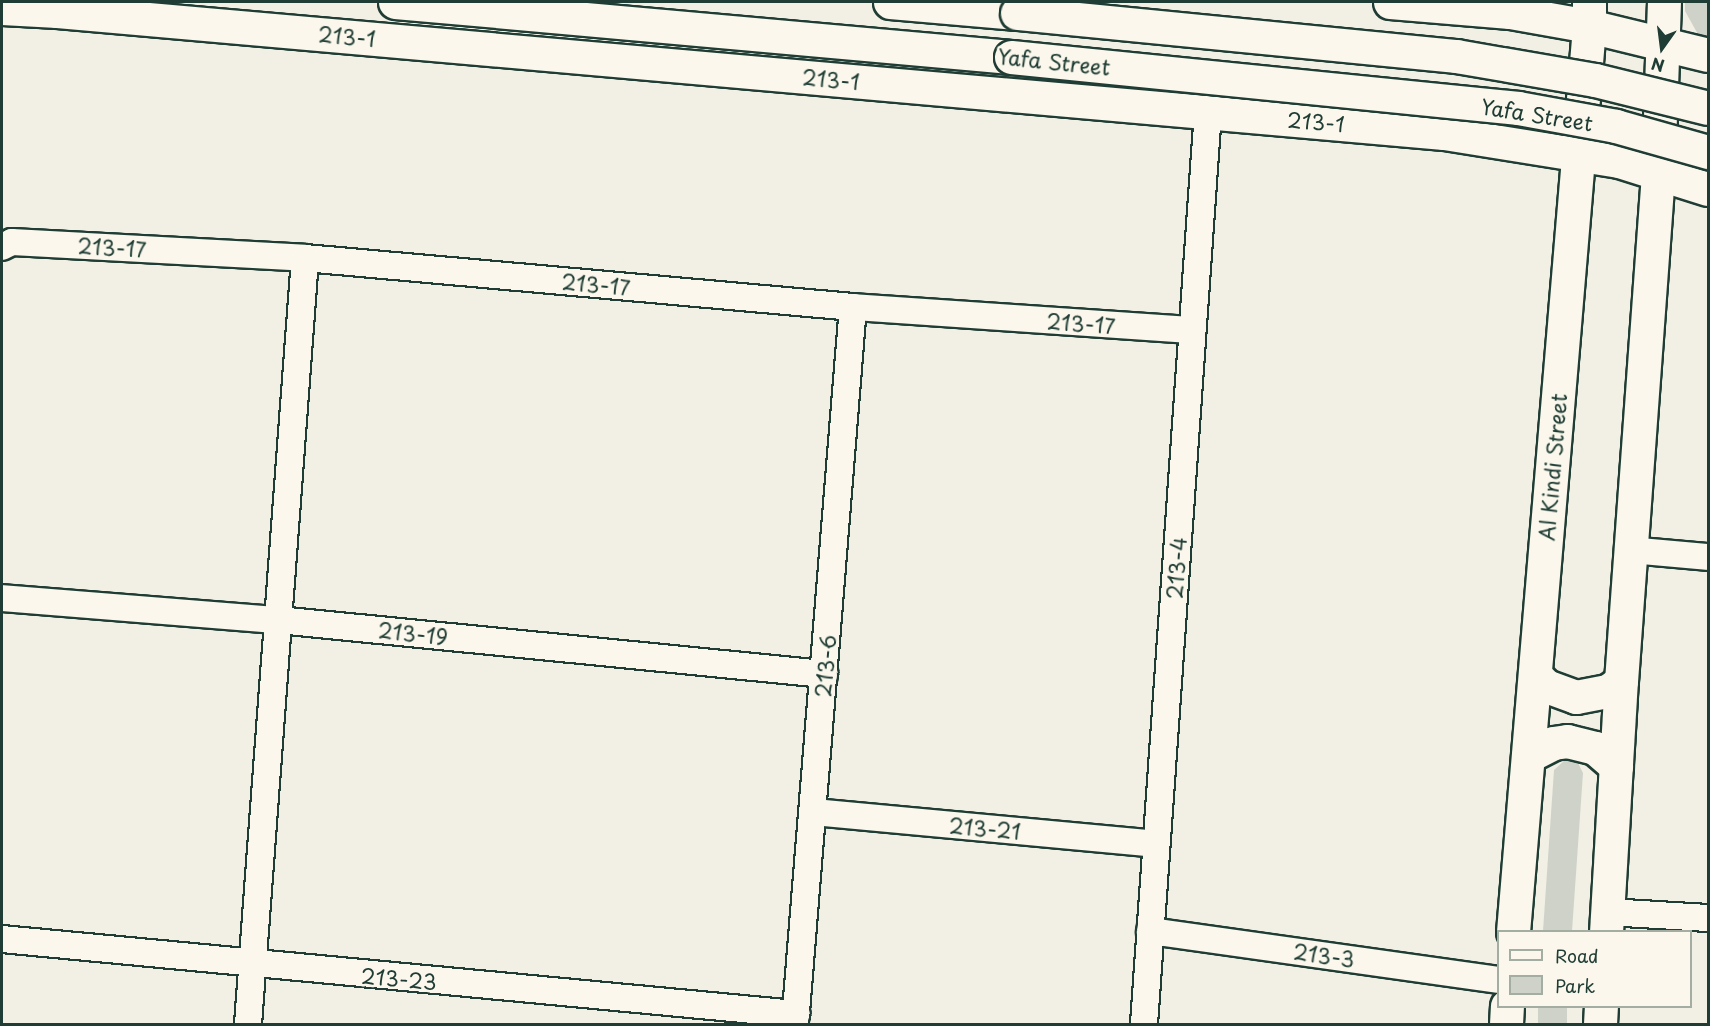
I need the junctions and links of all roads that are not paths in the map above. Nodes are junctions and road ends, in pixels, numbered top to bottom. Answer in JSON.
{"nodes":[{"id":1,"x":395,"y":2,"type":"edge"},
{"id":2,"x":890,"y":2,"type":"edge"},
{"id":3,"x":1390,"y":2,"type":"edge"},
{"id":4,"x":1664,"y":2,"type":"edge"},
{"id":5,"x":2,"y":8,"type":"edge"},
{"id":6,"x":1589,"y":14,"type":"edge"},
{"id":7,"x":1665,"y":45,"type":"junction"},
{"id":8,"x":1708,"y":56,"type":"edge"},
{"id":9,"x":1708,"y":108,"type":"edge"},
{"id":10,"x":1208,"y":112,"type":"junction"},
{"id":11,"x":1708,"y":152,"type":"edge"},
{"id":12,"x":1578,"y":154,"type":"junction"},
{"id":13,"x":1658,"y":173,"type":"junction"},
{"id":14,"x":1708,"y":189,"type":"edge"},
{"id":15,"x":2,"y":247,"type":"edge"},
{"id":16,"x":305,"y":258,"type":"junction"},
{"id":17,"x":853,"y":307,"type":"junction"},
{"id":18,"x":1192,"y":330,"type":"junction"},
{"id":19,"x":1630,"y":550,"type":"junction"},
{"id":20,"x":1708,"y":557,"type":"edge"},
{"id":21,"x":2,"y":598,"type":"edge"},
{"id":22,"x":278,"y":620,"type":"junction"},
{"id":23,"x":824,"y":674,"type":"junction"},
{"id":24,"x":1535,"y":675,"type":"junction"},
{"id":25,"x":1621,"y":681,"type":"junction"},
{"id":26,"x":1528,"y":756,"type":"junction"},
{"id":27,"x":1616,"y":766,"type":"junction"},
{"id":28,"x":813,"y":812,"type":"junction"},
{"id":29,"x":1156,"y":844,"type":"junction"},
{"id":30,"x":1708,"y":918,"type":"edge"},
{"id":31,"x":1606,"y":922,"type":"edge"},
{"id":32,"x":1513,"y":930,"type":"edge"},
{"id":33,"x":1150,"y":931,"type":"junction"},
{"id":34,"x":2,"y":939,"type":"edge"},
{"id":35,"x":252,"y":964,"type":"junction"},
{"id":36,"x":1497,"y":980,"type":"edge"},
{"id":37,"x":1507,"y":1008,"type":"edge"},
{"id":38,"x":1601,"y":1008,"type":"edge"},
{"id":39,"x":796,"y":1019,"type":"edge"},
{"id":40,"x":248,"y":1024,"type":"edge"},
{"id":41,"x":1144,"y":1024,"type":"edge"},
{"id":42,"x":1506,"y":1024,"type":"edge"},
{"id":43,"x":1600,"y":1024,"type":"edge"}],
"edges":[{"from":1,"to":11,"type":"main road","name":"Yafa Street","bridge":true},
{"from":2,"to":9,"type":"main road","name":"Yafa Street","bridge":true},
{"from":3,"to":6,"type":"main road"},
{"from":4,"to":7,"type":"main road"},
{"from":5,"to":10,"type":"main road","name":"213-1"},
{"from":6,"to":7,"type":"main road"},
{"from":6,"to":12,"type":"main road","name":"Al Kindi Street"},
{"from":7,"to":8,"type":"main road"},
{"from":7,"to":13,"type":"main road"},
{"from":10,"to":12,"type":"main road","name":"213-1"},
{"from":10,"to":18,"type":"street","name":"213-4"},
{"from":12,"to":13,"type":"main road","name":"213-1"},
{"from":12,"to":24,"type":"main road","name":"Al Kindi Street"},
{"from":13,"to":14,"type":"main road","name":"213-1"},
{"from":13,"to":19,"type":"main road"},
{"from":15,"to":16,"type":"street","name":"213-17"},
{"from":16,"to":17,"type":"street","name":"213-17"},
{"from":16,"to":22,"type":"street"},
{"from":17,"to":18,"type":"street","name":"213-17"},
{"from":17,"to":23,"type":"street","name":"213-6"},
{"from":18,"to":29,"type":"street","name":"213-4"},
{"from":19,"to":20,"type":"street"},
{"from":19,"to":25,"type":"main road"},
{"from":21,"to":22,"type":"street","name":"213-19"},
{"from":22,"to":23,"type":"street","name":"213-19"},
{"from":22,"to":35,"type":"street"},
{"from":23,"to":28,"type":"street","name":"213-6"},
{"from":24,"to":25,"type":"main road"},
{"from":24,"to":26,"type":"main road","name":"Al Kindi Street"},
{"from":25,"to":27,"type":"main road"},
{"from":26,"to":27,"type":"main road"},
{"from":26,"to":32,"type":"main road","name":"Al Kindi Street"},
{"from":27,"to":31,"type":"main road"},
{"from":28,"to":29,"type":"street","name":"213-21"},
{"from":28,"to":39,"type":"street","name":"213-6"},
{"from":29,"to":33,"type":"street","name":"213-4"},
{"from":30,"to":31,"type":"street"},
{"from":33,"to":36,"type":"street","name":"213-3"},
{"from":33,"to":41,"type":"street","name":"213-4"},
{"from":34,"to":35,"type":"street","name":"213-23"},
{"from":35,"to":39,"type":"street","name":"213-23"},
{"from":35,"to":40,"type":"street"},
{"from":37,"to":42,"type":"main road"},
{"from":38,"to":43,"type":"main road"}]}
